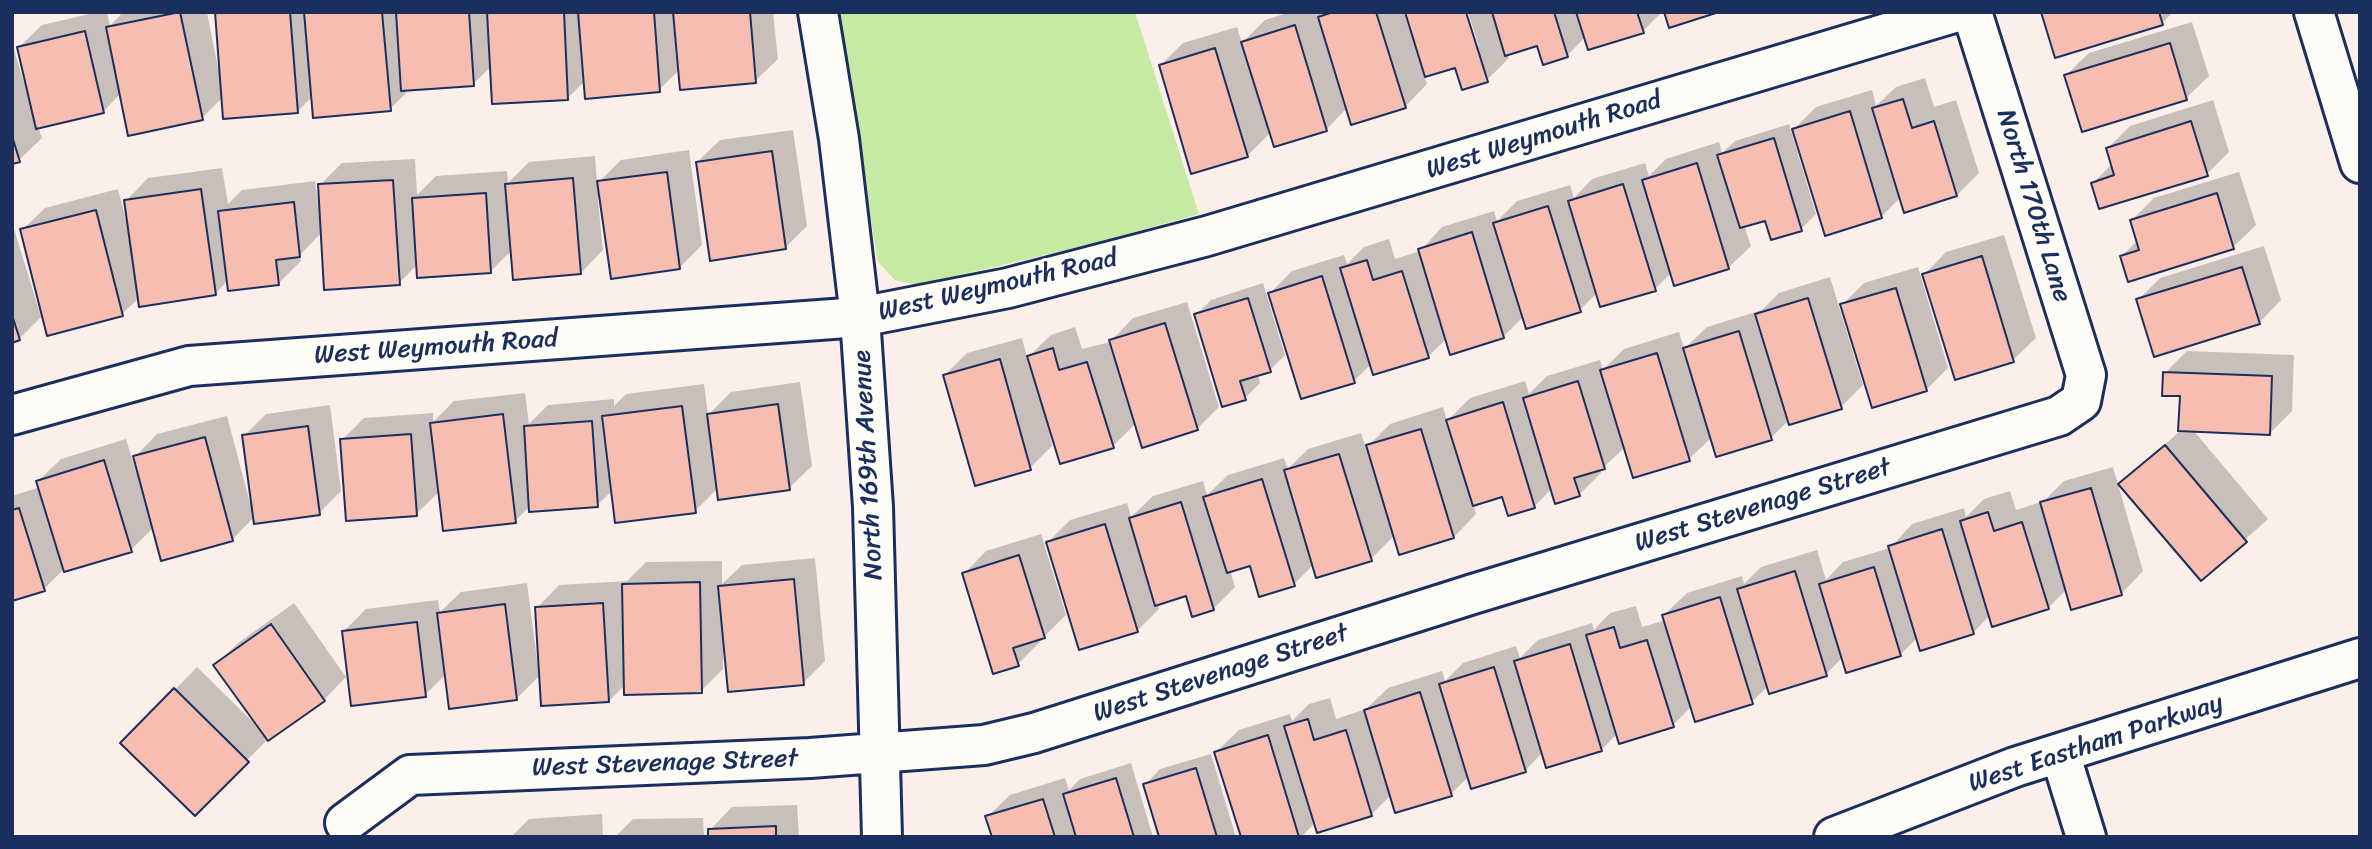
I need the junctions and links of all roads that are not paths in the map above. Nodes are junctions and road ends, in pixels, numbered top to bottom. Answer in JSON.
{"nodes":[{"id":1,"x":818,"y":12,"type":"edge"},
{"id":2,"x":1957,"y":12,"type":"edge"},
{"id":3,"x":1972,"y":12,"type":"edge"},
{"id":4,"x":2314,"y":12,"type":"edge"},
{"id":5,"x":2360,"y":163,"type":"edge"},
{"id":6,"x":860,"y":317,"type":"junction"},
{"id":7,"x":2081,"y":401,"type":"joint"},
{"id":8,"x":12,"y":415,"type":"edge"},
{"id":9,"x":2360,"y":659,"type":"edge"},
{"id":10,"x":881,"y":753,"type":"junction"},
{"id":11,"x":2060,"y":753,"type":"junction"},
{"id":12,"x":345,"y":823,"type":"dead end"},
{"id":13,"x":882,"y":837,"type":"edge"},
{"id":14,"x":1834,"y":837,"type":"edge"},
{"id":15,"x":2086,"y":837,"type":"edge"}],
"edges":[{"from":1,"to":6,"type":"street","name":"North 169th Avenue"},
{"from":2,"to":6,"type":"street","name":"West Weymouth Road"},
{"from":3,"to":7,"type":"street","name":"North 170th Lane"},
{"from":4,"to":5,"type":"street"},
{"from":6,"to":8,"type":"street","name":"West Weymouth Road"},
{"from":6,"to":10,"type":"street","name":"North 169th Avenue"},
{"from":7,"to":10,"type":"street","name":"West Stevenage Street"},
{"from":9,"to":11,"type":"street","name":"West Eastham Parkway"},
{"from":10,"to":12,"type":"street","name":"West Stevenage Street"},
{"from":10,"to":13,"type":"street","name":"North 169th Avenue"},
{"from":11,"to":14,"type":"street","name":"West Eastham Parkway"},
{"from":11,"to":15,"type":"street"}]}
